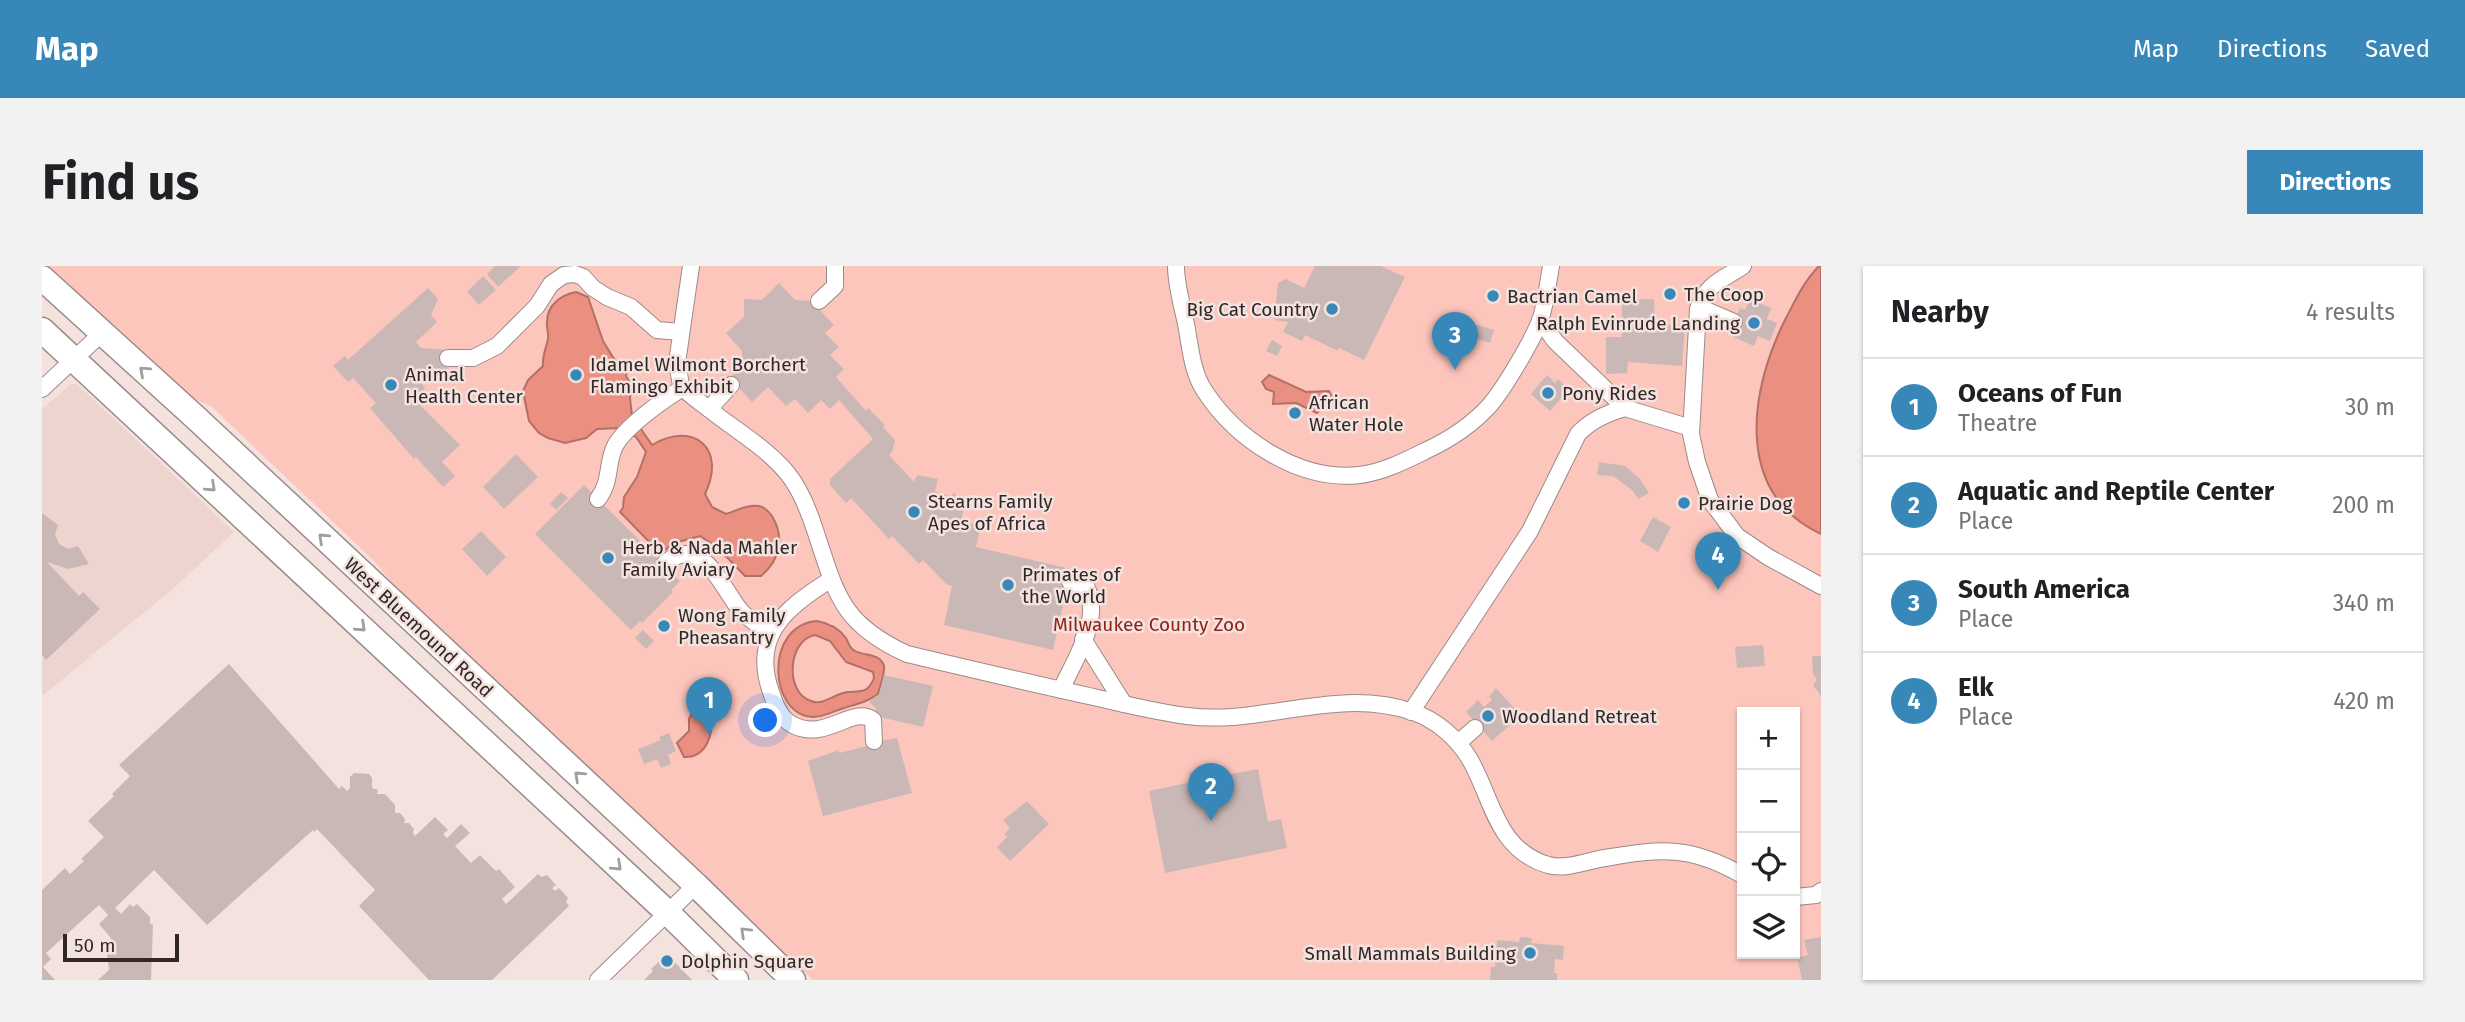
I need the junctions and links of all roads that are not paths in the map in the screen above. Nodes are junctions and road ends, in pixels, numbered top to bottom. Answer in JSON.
{"nodes":[{"id":1,"x":691,"y":266,"type":"edge"},
{"id":2,"x":835,"y":266,"type":"edge"},
{"id":3,"x":1175,"y":266,"type":"edge"},
{"id":4,"x":1551,"y":266,"type":"edge"},
{"id":5,"x":1743,"y":266,"type":"edge"},
{"id":6,"x":42,"y":278,"type":"edge"},
{"id":7,"x":818,"y":301,"type":"dead end"},
{"id":8,"x":1699,"y":307,"type":"junction"},
{"id":9,"x":1540,"y":320,"type":"junction"},
{"id":10,"x":1734,"y":322,"type":"dead end"},
{"id":11,"x":42,"y":330,"type":"edge"},
{"id":12,"x":681,"y":332,"type":"junction"},
{"id":13,"x":102,"y":333,"type":"junction"},
{"id":14,"x":448,"y":358,"type":"dead end"},
{"id":15,"x":74,"y":360,"type":"junction"},
{"id":16,"x":731,"y":385,"type":"dead end"},
{"id":17,"x":683,"y":388,"type":"junction"},
{"id":18,"x":42,"y":390,"type":"edge"},
{"id":19,"x":1625,"y":408,"type":"junction"},
{"id":20,"x":709,"y":409,"type":"junction"},
{"id":21,"x":1691,"y":428,"type":"junction"},
{"id":22,"x":598,"y":499,"type":"dead end"},
{"id":23,"x":665,"y":563,"type":"dead end"},
{"id":24,"x":830,"y":580,"type":"junction"},
{"id":25,"x":1070,"y":582,"type":"dead end"},
{"id":26,"x":1821,"y":586,"type":"edge"},
{"id":27,"x":772,"y":632,"type":"junction"},
{"id":28,"x":1083,"y":639,"type":"junction"},
{"id":29,"x":1061,"y":690,"type":"junction"},
{"id":30,"x":1124,"y":704,"type":"junction"},
{"id":31,"x":1411,"y":712,"type":"junction"},
{"id":32,"x":1475,"y":727,"type":"dead end"},
{"id":33,"x":874,"y":741,"type":"dead end"},
{"id":34,"x":1458,"y":743,"type":"junction"},
{"id":35,"x":1737,"y":873,"type":"edge"},
{"id":36,"x":696,"y":885,"type":"junction"},
{"id":37,"x":1821,"y":891,"type":"edge"},
{"id":38,"x":1800,"y":897,"type":"edge"},
{"id":39,"x":668,"y":914,"type":"junction"},
{"id":40,"x":598,"y":980,"type":"edge"},
{"id":41,"x":736,"y":980,"type":"edge"},
{"id":42,"x":793,"y":980,"type":"edge"}],
"edges":[{"from":1,"to":12,"type":"street"},
{"from":2,"to":7,"type":"street"},
{"from":3,"to":9,"type":"street"},
{"from":4,"to":9,"type":"street"},
{"from":5,"to":8,"type":"street"},
{"from":6,"to":13,"type":"main road","name":"West Bluemound Road"},
{"from":8,"to":10,"type":"street"},
{"from":8,"to":21,"type":"street"},
{"from":9,"to":19,"type":"street"},
{"from":11,"to":15,"type":"main road","name":"West Bluemound Road"},
{"from":12,"to":14,"type":"street"},
{"from":12,"to":17,"type":"street"},
{"from":13,"to":15,"type":"street"},
{"from":36,"to":13,"type":"main road","name":"West Bluemound Road","one_way":true},
{"from":15,"to":18,"type":"street"},
{"from":15,"to":39,"type":"main road","name":"West Bluemound Road","one_way":true},
{"from":16,"to":20,"type":"street"},
{"from":17,"to":20,"type":"street"},
{"from":17,"to":22,"type":"street"},
{"from":19,"to":21,"type":"street"},
{"from":19,"to":31,"type":"street"},
{"from":20,"to":24,"type":"street"},
{"from":21,"to":26,"type":"street"},
{"from":23,"to":27,"type":"street"},
{"from":24,"to":27,"type":"street"},
{"from":24,"to":29,"type":"street"},
{"from":25,"to":28,"type":"street"},
{"from":27,"to":33,"type":"street"},
{"from":28,"to":29,"type":"street"},
{"from":28,"to":30,"type":"street"},
{"from":29,"to":30,"type":"street"},
{"from":30,"to":31,"type":"street"},
{"from":31,"to":34,"type":"street"},
{"from":32,"to":34,"type":"street"},
{"from":34,"to":35,"type":"street"},
{"from":36,"to":39,"type":"street"},
{"from":42,"to":36,"type":"main road","name":"West Bluemound Road","one_way":true},
{"from":37,"to":38,"type":"street"},
{"from":39,"to":40,"type":"street"},
{"from":39,"to":41,"type":"main road","name":"West Bluemound Road"}]}
